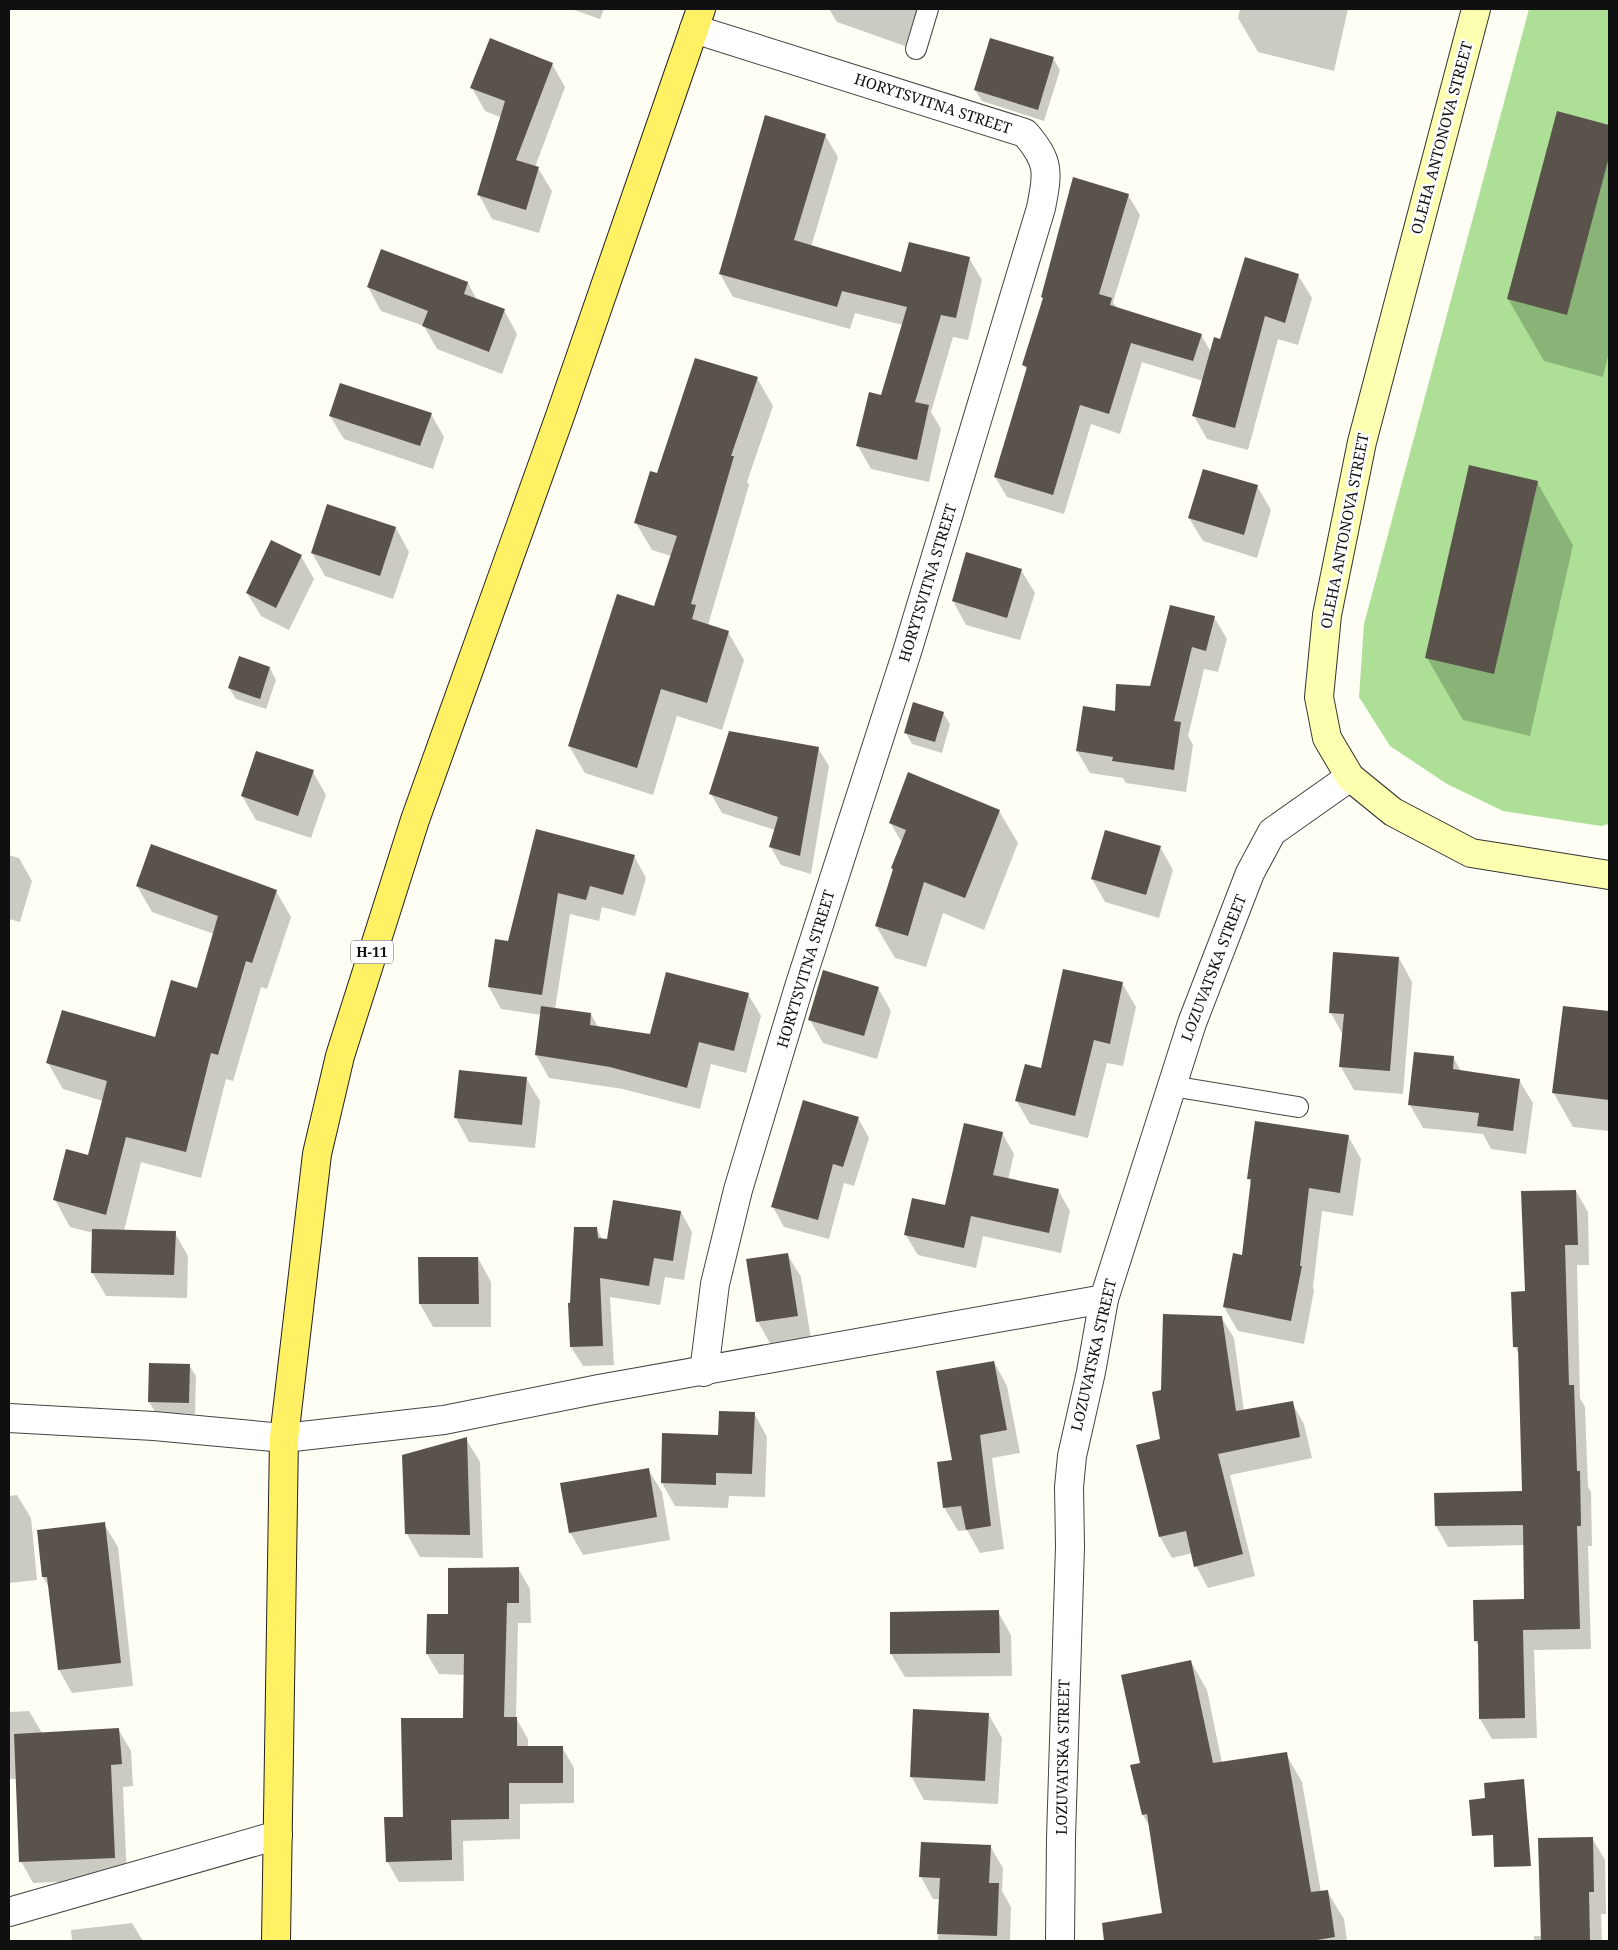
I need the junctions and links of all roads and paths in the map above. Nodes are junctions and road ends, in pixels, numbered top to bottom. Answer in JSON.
{"nodes":[{"id":1,"x":928,"y":9,"type":"edge"},
{"id":2,"x":1476,"y":9,"type":"edge"},
{"id":3,"x":698,"y":19,"type":"edge"},
{"id":4,"x":916,"y":49,"type":"dead end"},
{"id":5,"x":1350,"y":776,"type":"junction"},
{"id":6,"x":1609,"y":875,"type":"edge"},
{"id":7,"x":1172,"y":1086,"type":"junction"},
{"id":8,"x":1298,"y":1107,"type":"dead end"},
{"id":9,"x":1104,"y":1298,"type":"junction"},
{"id":10,"x":704,"y":1372,"type":"junction"},
{"id":11,"x":9,"y":1418,"type":"edge"},
{"id":12,"x":284,"y":1438,"type":"junction"},
{"id":13,"x":278,"y":1835,"type":"junction"},
{"id":14,"x":9,"y":1912,"type":"edge"},
{"id":15,"x":276,"y":1941,"type":"edge"},
{"id":16,"x":1060,"y":1941,"type":"edge"}],
"edges":[{"from":1,"to":4,"type":"lane"},
{"from":2,"to":5,"type":"main road","name":"OLEHA ANTONOVA STREET"},
{"from":3,"to":10,"type":"street","name":"HORYTSVITNA STREET"},
{"from":3,"to":12,"type":"main road","number":"Н-11"},
{"from":5,"to":6,"type":"main road","name":"OLEHA ANTONOVA STREET"},
{"from":5,"to":7,"type":"street","name":"LOZUVATSKA STREET"},
{"from":7,"to":8,"type":"lane"},
{"from":7,"to":9,"type":"street","name":"LOZUVATSKA STREET"},
{"from":9,"to":10,"type":"street"},
{"from":9,"to":16,"type":"street","name":"LOZUVATSKA STREET"},
{"from":10,"to":12,"type":"street"},
{"from":11,"to":12,"type":"street"},
{"from":12,"to":13,"type":"main road","number":"Н-11"},
{"from":13,"to":14,"type":"street"},
{"from":13,"to":15,"type":"main road","number":"Н-11"}]}
